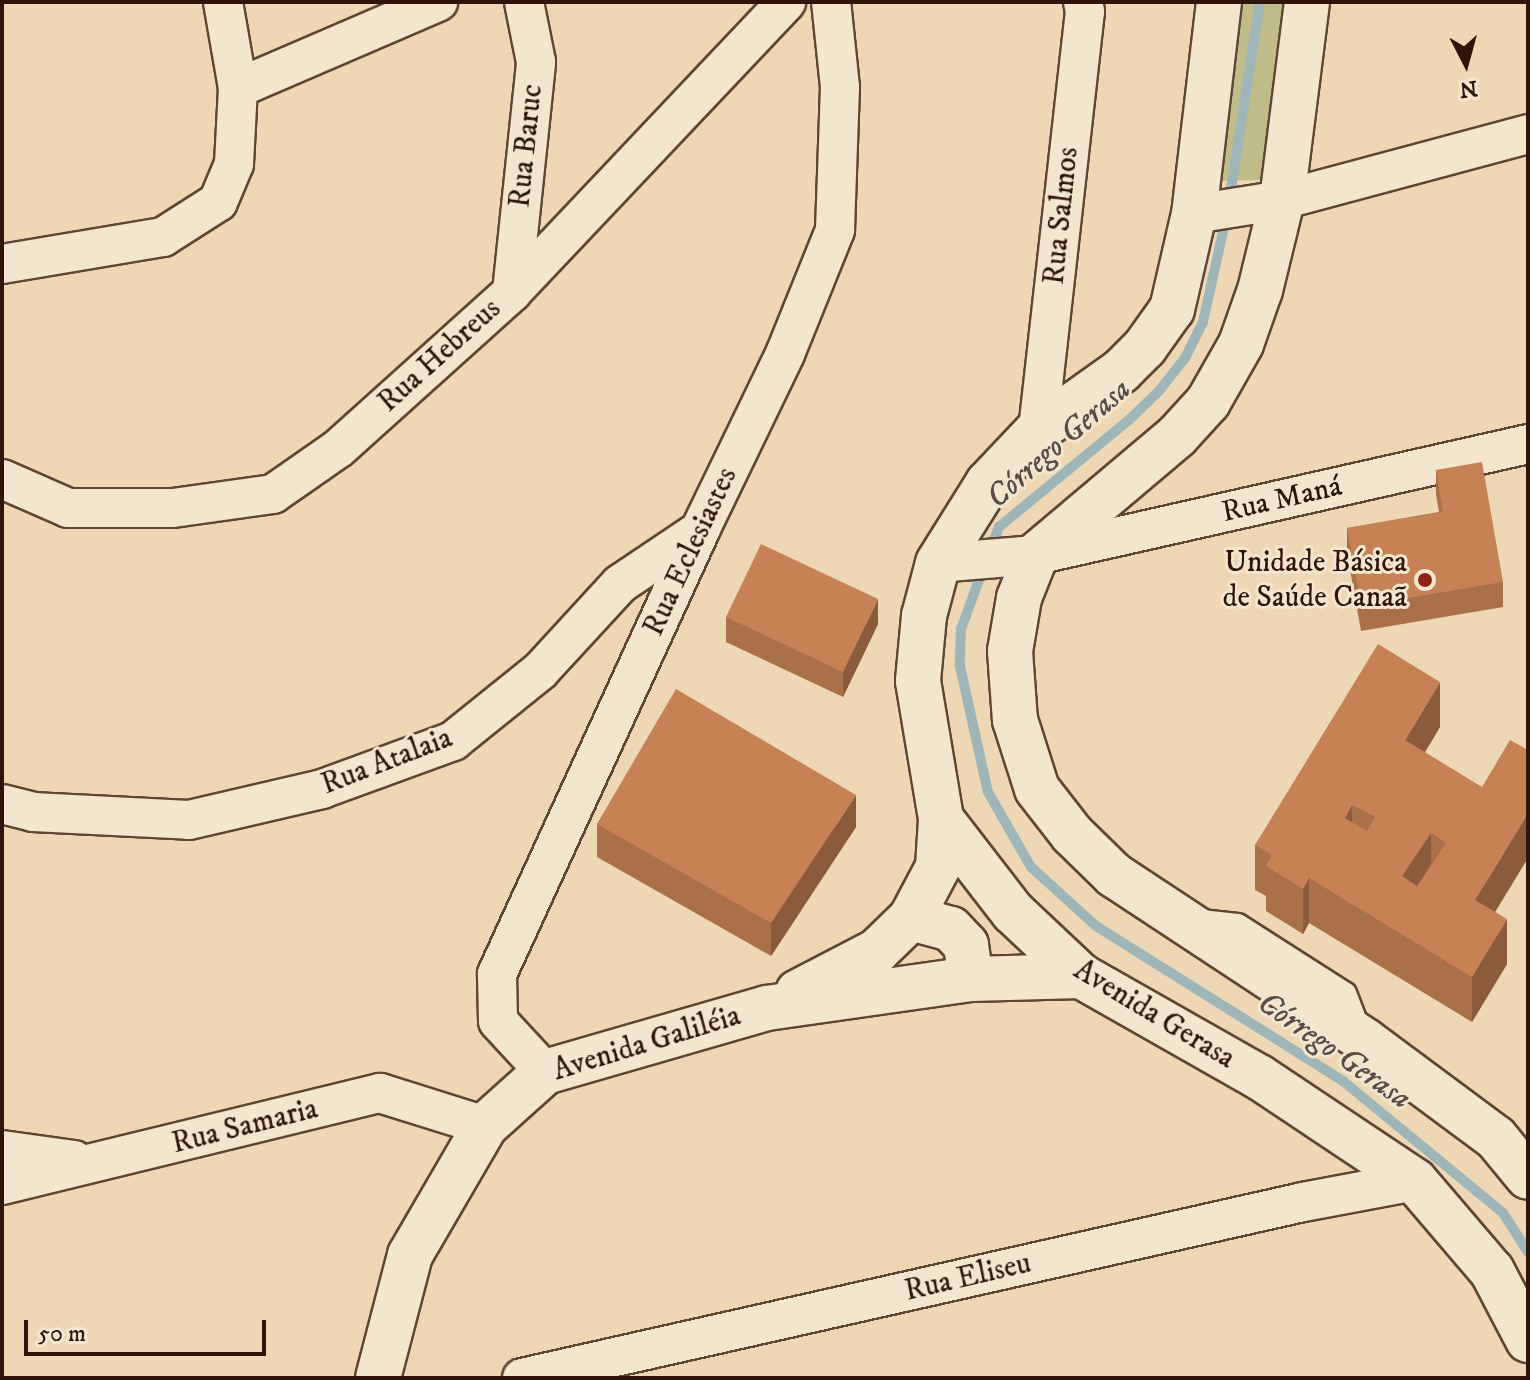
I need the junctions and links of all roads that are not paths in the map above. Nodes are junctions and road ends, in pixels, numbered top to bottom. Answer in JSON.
{"nodes":[{"id":1,"x":223,"y":2,"type":"edge"},
{"id":2,"x":438,"y":2,"type":"edge"},
{"id":3,"x":524,"y":2,"type":"edge"},
{"id":4,"x":786,"y":2,"type":"edge"},
{"id":5,"x":831,"y":2,"type":"edge"},
{"id":6,"x":1083,"y":2,"type":"edge"},
{"id":7,"x":1219,"y":2,"type":"edge"},
{"id":8,"x":1307,"y":2,"type":"edge"},
{"id":9,"x":238,"y":88,"type":"junction"},
{"id":10,"x":1528,"y":134,"type":"edge"},
{"id":11,"x":1267,"y":203,"type":"junction"},
{"id":12,"x":1201,"y":213,"type":"junction"},
{"id":13,"x":2,"y":264,"type":"edge"},
{"id":14,"x":512,"y":292,"type":"junction"},
{"id":15,"x":1038,"y":430,"type":"junction"},
{"id":16,"x":1528,"y":444,"type":"edge"},
{"id":17,"x":2,"y":479,"type":"edge"},
{"id":18,"x":700,"y":530,"type":"junction"},
{"id":19,"x":1017,"y":556,"type":"junction"},
{"id":20,"x":948,"y":562,"type":"junction"},
{"id":21,"x":2,"y":804,"type":"edge"},
{"id":22,"x":941,"y":819,"type":"junction"},
{"id":23,"x":911,"y":918,"type":"junction"},
{"id":24,"x":1081,"y":976,"type":"junction"},
{"id":25,"x":971,"y":979,"type":"junction"},
{"id":26,"x":767,"y":1008,"type":"junction"},
{"id":27,"x":545,"y":1072,"type":"junction"},
{"id":28,"x":485,"y":1126,"type":"junction"},
{"id":29,"x":2,"y":1150,"type":"edge"},
{"id":30,"x":97,"y":1163,"type":"junction"},
{"id":31,"x":1528,"y":1177,"type":"edge"},
{"id":32,"x":1415,"y":1181,"type":"junction"},
{"id":33,"x":2,"y":1185,"type":"edge"},
{"id":34,"x":1528,"y":1340,"type":"edge"},
{"id":35,"x":378,"y":1378,"type":"edge"},
{"id":36,"x":522,"y":1378,"type":"edge"}],
"edges":[{"from":1,"to":9,"type":"street"},
{"from":2,"to":9,"type":"street"},
{"from":3,"to":14,"type":"street","name":"Rua Baruc"},
{"from":4,"to":14,"type":"street","name":"Rua Hebreus"},
{"from":5,"to":18,"type":"street","name":"Rua Eclesiastes"},
{"from":6,"to":15,"type":"street","name":"Rua Salmos"},
{"from":7,"to":12,"type":"main road","name":"Avenida Gerasa"},
{"from":8,"to":11,"type":"main road"},
{"from":9,"to":13,"type":"street"},
{"from":10,"to":11,"type":"street"},
{"from":11,"to":12,"type":"street"},
{"from":11,"to":19,"type":"main road"},
{"from":12,"to":15,"type":"main road","name":"Avenida Gerasa"},
{"from":14,"to":17,"type":"street","name":"Rua Hebreus"},
{"from":15,"to":20,"type":"main road","name":"Avenida Gerasa"},
{"from":16,"to":19,"type":"street","name":"Rua Maná"},
{"from":18,"to":21,"type":"street","name":"Rua Atalaia"},
{"from":18,"to":27,"type":"street","name":"Rua Eclesiastes"},
{"from":19,"to":20,"type":"street"},
{"from":19,"to":31,"type":"main road"},
{"from":20,"to":22,"type":"main road","name":"Avenida Gerasa"},
{"from":22,"to":23,"type":"main road","name":"Avenida Galiléia"},
{"from":22,"to":24,"type":"main road","name":"Avenida Gerasa"},
{"from":23,"to":25,"type":"main road"},
{"from":23,"to":26,"type":"main road","name":"Avenida Galiléia"},
{"from":24,"to":25,"type":"main road","name":"Avenida Galiléia"},
{"from":24,"to":32,"type":"main road","name":"Avenida Gerasa"},
{"from":25,"to":26,"type":"main road","name":"Avenida Galiléia"},
{"from":26,"to":27,"type":"main road","name":"Avenida Galiléia"},
{"from":27,"to":28,"type":"main road","name":"Avenida Galiléia"},
{"from":28,"to":30,"type":"street","name":"Rua Samaria"},
{"from":28,"to":35,"type":"main road","name":"Avenida Galiléia"},
{"from":29,"to":30,"type":"street"},
{"from":30,"to":33,"type":"street","name":"Rua Samaria"},
{"from":32,"to":34,"type":"main road","name":"Avenida Gerasa"},
{"from":32,"to":36,"type":"street","name":"Rua Eliseu"}]}
